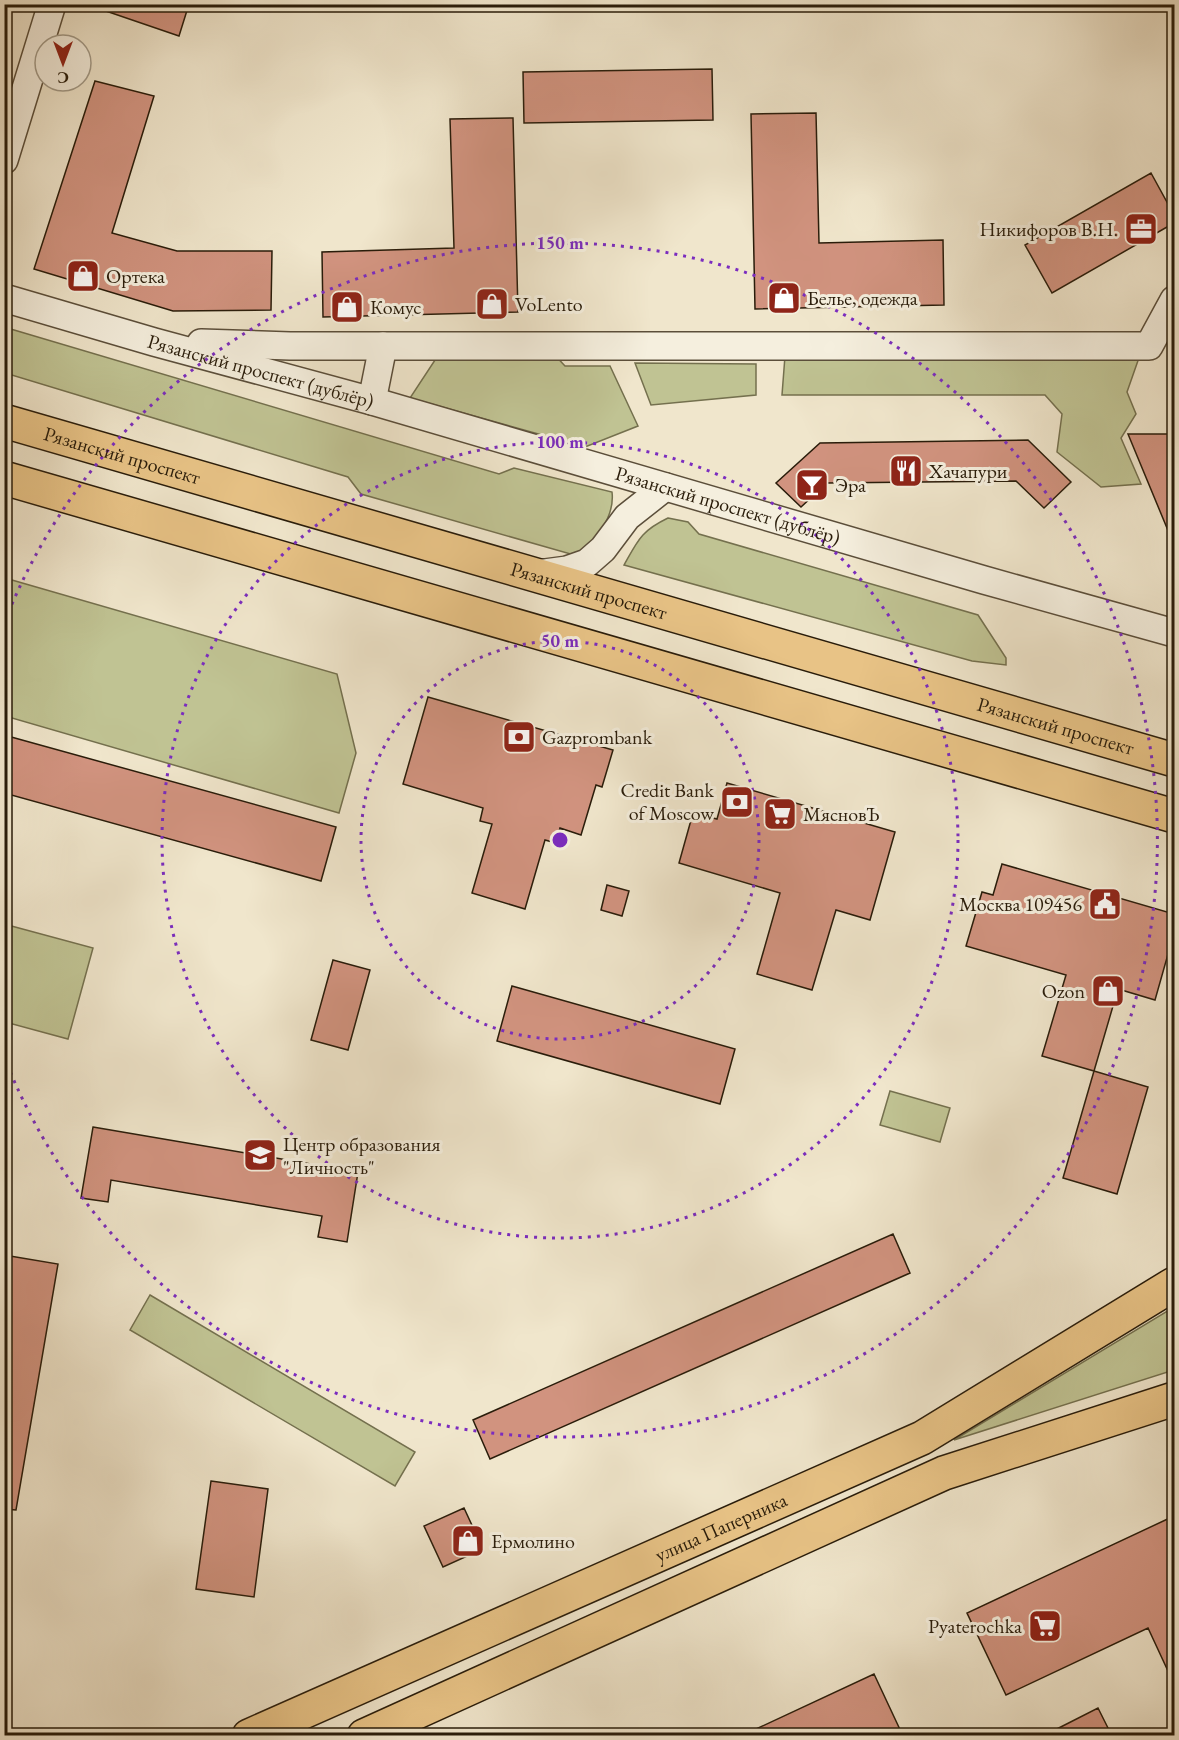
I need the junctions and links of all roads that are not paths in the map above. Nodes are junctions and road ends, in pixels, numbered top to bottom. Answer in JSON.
{"nodes":[{"id":1,"x":52,"y":4,"type":"edge"},
{"id":2,"x":4,"y":160,"type":"edge"},
{"id":3,"x":4,"y":298,"type":"edge"},
{"id":4,"x":1174,"y":300,"type":"edge"},
{"id":5,"x":154,"y":342,"type":"junction"},
{"id":6,"x":383,"y":346,"type":"junction"},
{"id":7,"x":372,"y":401,"type":"junction"},
{"id":8,"x":4,"y":421,"type":"edge"},
{"id":9,"x":4,"y":478,"type":"edge"},
{"id":10,"x":665,"y":487,"type":"junction"},
{"id":11,"x":533,"y":574,"type":"junction"},
{"id":12,"x":1174,"y":633,"type":"edge"},
{"id":13,"x":1174,"y":760,"type":"edge"},
{"id":14,"x":1174,"y":816,"type":"edge"},
{"id":15,"x":1174,"y":1284,"type":"edge"},
{"id":16,"x":1174,"y":1399,"type":"edge"},
{"id":17,"x":249,"y":1736,"type":"edge"},
{"id":18,"x":364,"y":1736,"type":"edge"}],
"edges":[{"from":1,"to":2,"type":"street"},
{"from":3,"to":5,"type":"street","name":"Рязанский проспект (дублёр)"},
{"from":4,"to":6,"type":"street"},
{"from":5,"to":6,"type":"street"},
{"from":5,"to":7,"type":"street","name":"Рязанский проспект (дублёр)"},
{"from":6,"to":7,"type":"street"},
{"from":7,"to":10,"type":"street","name":"Рязанский проспект (дублёр)"},
{"from":8,"to":11,"type":"main road","name":"Рязанский проспект"},
{"from":9,"to":14,"type":"main road"},
{"from":10,"to":11,"type":"street"},
{"from":10,"to":12,"type":"street","name":"Рязанский проспект (дублёр)"},
{"from":11,"to":13,"type":"main road","name":"Рязанский проспект"},
{"from":15,"to":17,"type":"main road","name":"улица Паперника"},
{"from":16,"to":18,"type":"main road"}]}
